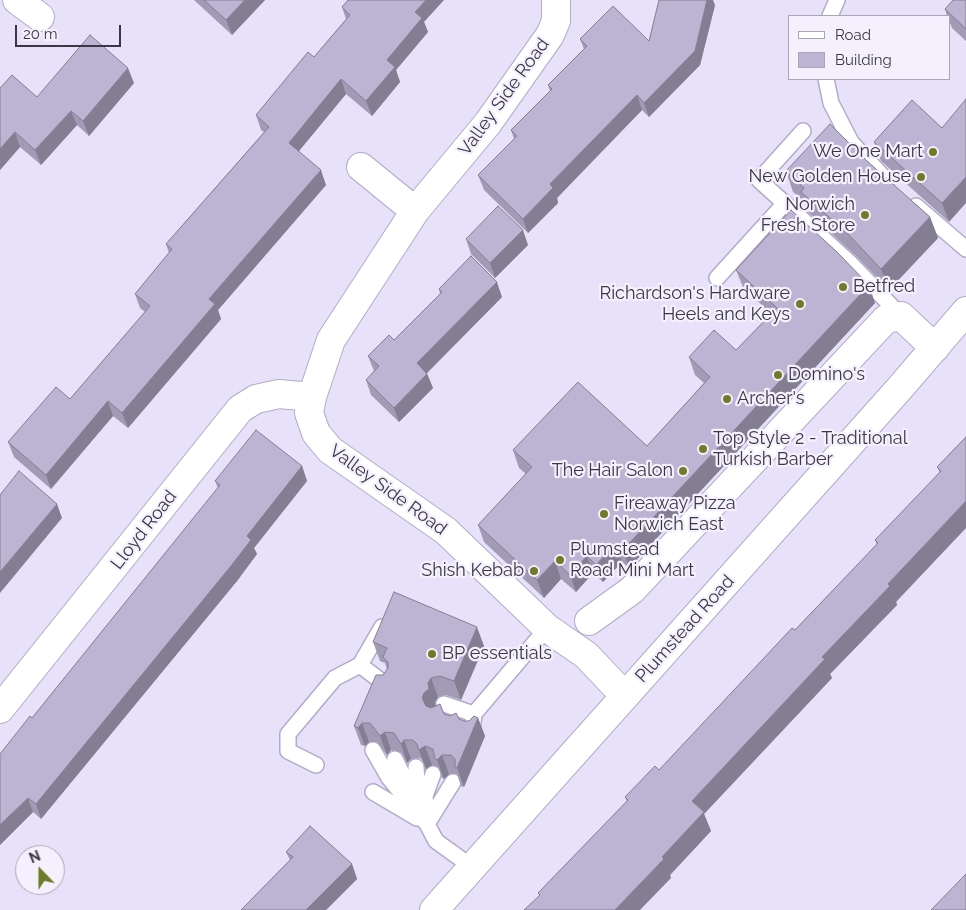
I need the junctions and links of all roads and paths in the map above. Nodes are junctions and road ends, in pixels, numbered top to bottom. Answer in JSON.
{"nodes":[{"id":1,"x":17,"y":0,"type":"edge"},
{"id":2,"x":556,"y":0,"type":"edge"},
{"id":3,"x":837,"y":0,"type":"edge"},
{"id":4,"x":830,"y":15,"type":"edge"},
{"id":5,"x":40,"y":17,"type":"dead end"},
{"id":6,"x":826,"y":80,"type":"edge"},
{"id":7,"x":803,"y":130,"type":"dead end"},
{"id":8,"x":361,"y":167,"type":"dead end"},
{"id":9,"x":785,"y":203,"type":"junction"},
{"id":10,"x":415,"y":211,"type":"junction"},
{"id":11,"x":966,"y":249,"type":"edge"},
{"id":12,"x":717,"y":278,"type":"dead end"},
{"id":13,"x":966,"y":311,"type":"edge"},
{"id":14,"x":893,"y":318,"type":"junction"},
{"id":15,"x":935,"y":348,"type":"junction"},
{"id":16,"x":312,"y":397,"type":"junction"},
{"id":17,"x":589,"y":621,"type":"dead end"},
{"id":18,"x":382,"y":627,"type":"edge"},
{"id":19,"x":547,"y":628,"type":"junction"},
{"id":20,"x":360,"y":665,"type":"junction"},
{"id":21,"x":386,"y":685,"type":"edge"},
{"id":22,"x":625,"y":696,"type":"junction"},
{"id":23,"x":0,"y":709,"type":"edge"},
{"id":24,"x":446,"y":710,"type":"dead end"},
{"id":25,"x":474,"y":714,"type":"junction"},
{"id":26,"x":456,"y":724,"type":"edge"},
{"id":27,"x":472,"y":731,"type":"edge"},
{"id":28,"x":373,"y":750,"type":"edge"},
{"id":29,"x":395,"y":759,"type":"edge"},
{"id":30,"x":316,"y":765,"type":"dead end"},
{"id":31,"x":416,"y":767,"type":"edge"},
{"id":32,"x":433,"y":774,"type":"edge"},
{"id":33,"x":453,"y":782,"type":"edge"},
{"id":34,"x":374,"y":792,"type":"dead end"},
{"id":35,"x":427,"y":824,"type":"junction"},
{"id":36,"x":472,"y":867,"type":"junction"},
{"id":37,"x":434,"y":910,"type":"edge"}],
"edges":[{"from":1,"to":5,"type":"street"},
{"from":2,"to":10,"type":"street","name":"Valley Side Road"},
{"from":3,"to":4,"type":"lane"},
{"from":6,"to":11,"type":"lane"},
{"from":7,"to":9,"type":"lane"},
{"from":8,"to":10,"type":"street"},
{"from":9,"to":12,"type":"lane"},
{"from":9,"to":14,"type":"lane"},
{"from":10,"to":16,"type":"street","name":"Valley Side Road"},
{"from":13,"to":15,"type":"street","name":"Plumstead Road"},
{"from":14,"to":15,"type":"street"},
{"from":14,"to":17,"type":"street"},
{"from":15,"to":22,"type":"street","name":"Plumstead Road"},
{"from":16,"to":19,"type":"street","name":"Valley Side Road"},
{"from":16,"to":23,"type":"street","name":"Lloyd Road"},
{"from":18,"to":20,"type":"lane"},
{"from":19,"to":22,"type":"street","name":"Valley Side Road"},
{"from":19,"to":25,"type":"lane"},
{"from":20,"to":21,"type":"lane"},
{"from":20,"to":30,"type":"lane"},
{"from":22,"to":36,"type":"street","name":"Plumstead Road"},
{"from":24,"to":25,"type":"lane"},
{"from":25,"to":26,"type":"lane"},
{"from":25,"to":27,"type":"lane"},
{"from":28,"to":35,"type":"lane"},
{"from":29,"to":35,"type":"lane"},
{"from":31,"to":35,"type":"lane"},
{"from":32,"to":35,"type":"lane"},
{"from":33,"to":35,"type":"lane"},
{"from":34,"to":35,"type":"lane"},
{"from":35,"to":36,"type":"lane"},
{"from":36,"to":37,"type":"street","name":"Plumstead Road"}]}
